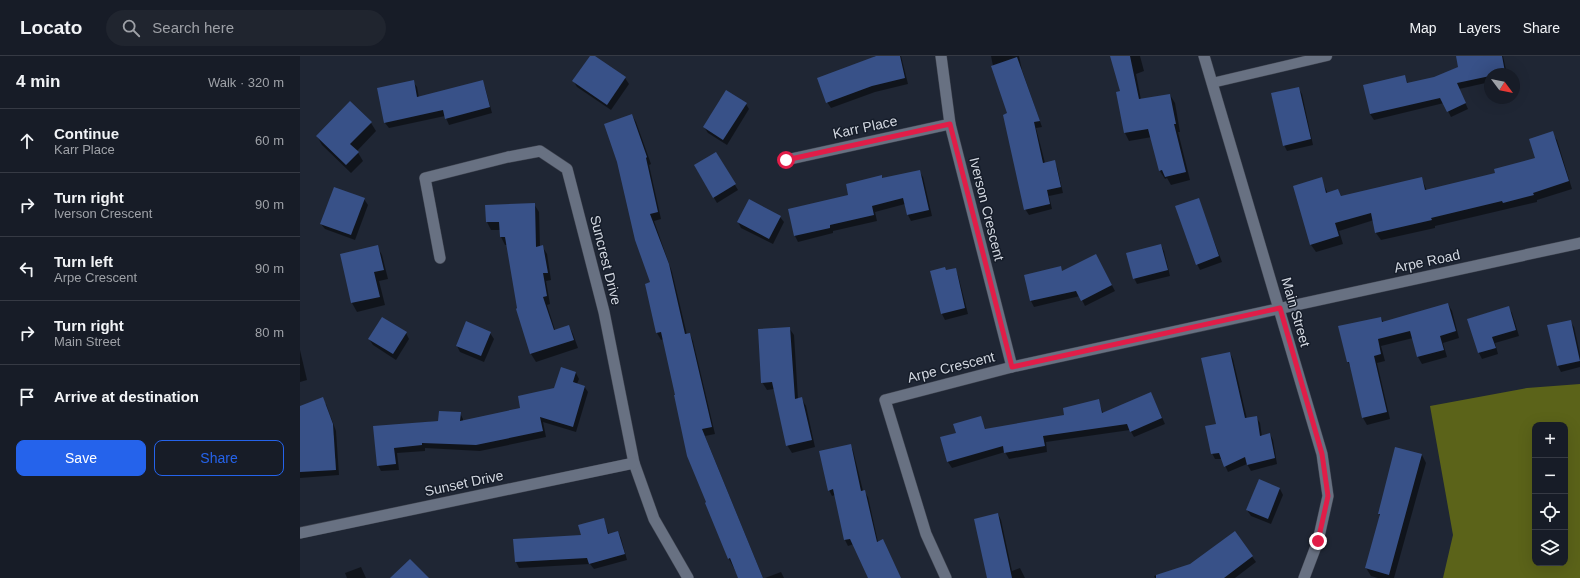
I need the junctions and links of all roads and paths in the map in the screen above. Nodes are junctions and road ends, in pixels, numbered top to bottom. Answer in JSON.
{"nodes":[{"id":1,"x":941,"y":56,"type":"edge"},
{"id":2,"x":1204,"y":56,"type":"edge"},
{"id":3,"x":1327,"y":56,"type":"edge"},
{"id":4,"x":1212,"y":84,"type":"junction"},
{"id":5,"x":950,"y":124,"type":"junction"},
{"id":6,"x":786,"y":160,"type":"dead end"},
{"id":7,"x":1580,"y":243,"type":"edge"},
{"id":8,"x":440,"y":258,"type":"dead end"},
{"id":9,"x":1280,"y":308,"type":"junction"},
{"id":10,"x":1012,"y":367,"type":"junction"},
{"id":11,"x":634,"y":463,"type":"junction"},
{"id":12,"x":300,"y":533,"type":"edge"},
{"id":13,"x":688,"y":578,"type":"edge"},
{"id":14,"x":946,"y":578,"type":"edge"},
{"id":15,"x":1304,"y":578,"type":"edge"}],
"edges":[{"from":1,"to":5,"type":"street","name":"Iverson Crescent"},
{"from":2,"to":4,"type":"street","name":"Main Street"},
{"from":3,"to":4,"type":"lane"},
{"from":4,"to":9,"type":"street","name":"Main Street"},
{"from":5,"to":6,"type":"street","name":"Karr Place"},
{"from":5,"to":10,"type":"street","name":"Iverson Crescent"},
{"from":7,"to":9,"type":"street","name":"Arpe Road"},
{"from":8,"to":11,"type":"street","name":"Suncrest Drive"},
{"from":9,"to":10,"type":"street","name":"Arpe Crescent"},
{"from":9,"to":15,"type":"street","name":"Main Street"},
{"from":10,"to":14,"type":"street","name":"Arpe Crescent"},
{"from":11,"to":12,"type":"street","name":"Sunset Drive"},
{"from":11,"to":13,"type":"street","name":"Suncrest Drive"}]}
